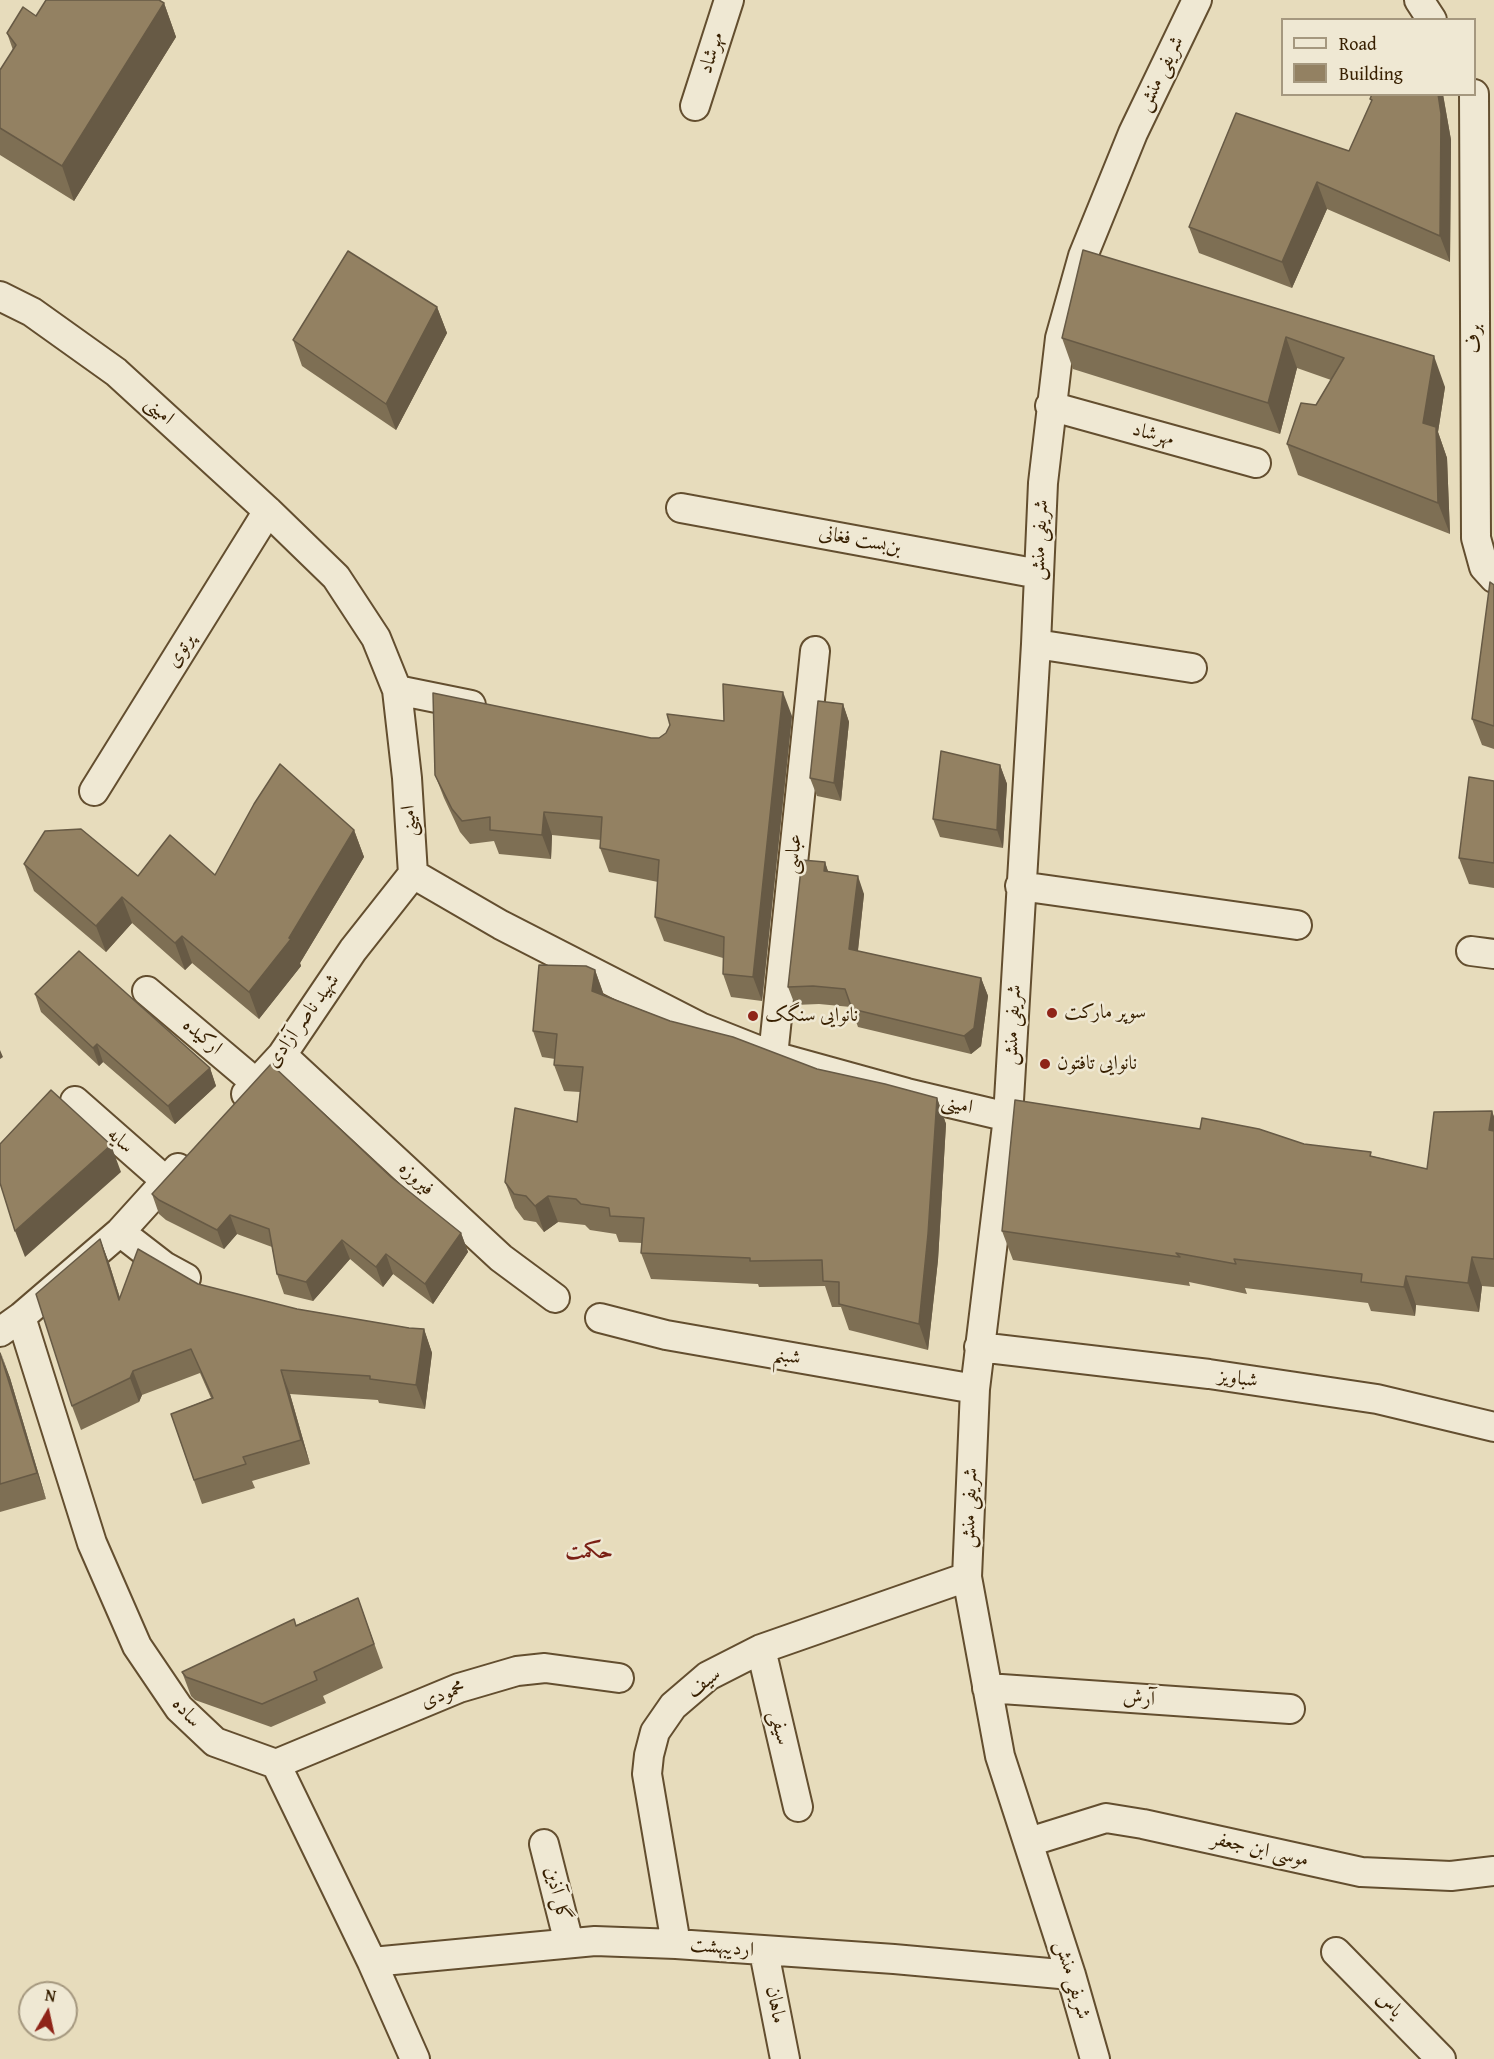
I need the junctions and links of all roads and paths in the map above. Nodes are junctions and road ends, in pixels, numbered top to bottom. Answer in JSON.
{"nodes":[{"id":1,"x":729,"y":0,"type":"edge"},
{"id":2,"x":1197,"y":0,"type":"edge"},
{"id":3,"x":1419,"y":0,"type":"edge"},
{"id":4,"x":1431,"y":18,"type":"edge"},
{"id":5,"x":1476,"y":86,"type":"edge"},
{"id":6,"x":1474,"y":96,"type":"edge"},
{"id":7,"x":695,"y":106,"type":"dead end"},
{"id":8,"x":1494,"y":106,"type":"edge"},
{"id":9,"x":0,"y":296,"type":"edge"},
{"id":10,"x":1050,"y":406,"type":"junction"},
{"id":11,"x":1256,"y":463,"type":"dead end"},
{"id":12,"x":681,"y":508,"type":"dead end"},
{"id":13,"x":268,"y":511,"type":"junction"},
{"id":14,"x":1039,"y":574,"type":"junction"},
{"id":15,"x":1494,"y":578,"type":"edge"},
{"id":16,"x":1036,"y":644,"type":"junction"},
{"id":17,"x":815,"y":651,"type":"dead end"},
{"id":18,"x":1192,"y":668,"type":"dead end"},
{"id":19,"x":397,"y":690,"type":"junction"},
{"id":20,"x":501,"y":712,"type":"edge"},
{"id":21,"x":94,"y":790,"type":"dead end"},
{"id":22,"x":413,"y":874,"type":"junction"},
{"id":23,"x":1020,"y":886,"type":"junction"},
{"id":24,"x":1297,"y":925,"type":"dead end"},
{"id":25,"x":147,"y":991,"type":"dead end"},
{"id":26,"x":282,"y":1055,"type":"junction"},
{"id":27,"x":773,"y":1056,"type":"junction"},
{"id":28,"x":256,"y":1083,"type":"junction"},
{"id":29,"x":75,"y":1101,"type":"dead end"},
{"id":30,"x":232,"y":1109,"type":"edge"},
{"id":31,"x":1008,"y":1117,"type":"junction"},
{"id":32,"x":192,"y":1153,"type":"edge"},
{"id":33,"x":166,"y":1182,"type":"junction"},
{"id":34,"x":120,"y":1232,"type":"junction"},
{"id":35,"x":211,"y":1292,"type":"edge"},
{"id":36,"x":555,"y":1298,"type":"dead end"},
{"id":37,"x":600,"y":1318,"type":"dead end"},
{"id":38,"x":11,"y":1324,"type":"edge"},
{"id":39,"x":980,"y":1347,"type":"junction"},
{"id":40,"x":975,"y":1389,"type":"junction"},
{"id":41,"x":1494,"y":1427,"type":"edge"},
{"id":42,"x":967,"y":1577,"type":"junction"},
{"id":43,"x":761,"y":1649,"type":"junction"},
{"id":44,"x":619,"y":1678,"type":"dead end"},
{"id":45,"x":987,"y":1688,"type":"junction"},
{"id":46,"x":1290,"y":1709,"type":"dead end"},
{"id":47,"x":276,"y":1764,"type":"junction"},
{"id":48,"x":798,"y":1806,"type":"dead end"},
{"id":49,"x":1029,"y":1842,"type":"junction"},
{"id":50,"x":544,"y":1844,"type":"dead end"},
{"id":51,"x":1494,"y":1871,"type":"edge"},
{"id":52,"x":569,"y":1943,"type":"junction"},
{"id":53,"x":676,"y":1944,"type":"junction"},
{"id":54,"x":764,"y":1952,"type":"junction"},
{"id":55,"x":1336,"y":1952,"type":"dead end"},
{"id":56,"x":372,"y":1962,"type":"junction"},
{"id":57,"x":1071,"y":1975,"type":"junction"},
{"id":58,"x":415,"y":2059,"type":"edge"},
{"id":59,"x":786,"y":2059,"type":"edge"},
{"id":60,"x":1095,"y":2059,"type":"edge"},
{"id":61,"x":1441,"y":2059,"type":"edge"}],
"edges":[{"from":1,"to":7,"type":"street","name":"مهرشاد"},
{"from":2,"to":10,"type":"street","name":"شریفی منش"},
{"from":3,"to":4,"type":"street"},
{"from":5,"to":8,"type":"street"},
{"from":6,"to":15,"type":"street","name":"برف"},
{"from":9,"to":13,"type":"street","name":"امینی"},
{"from":10,"to":11,"type":"street","name":"مهرشاد"},
{"from":10,"to":14,"type":"street","name":"شریفی منش"},
{"from":12,"to":14,"type":"street","name":"بن‌بست فغانی"},
{"from":13,"to":19,"type":"street","name":"امینی"},
{"from":13,"to":21,"type":"street","name":"پرتوی"},
{"from":14,"to":16,"type":"street","name":"شریفی منش"},
{"from":16,"to":18,"type":"street"},
{"from":16,"to":23,"type":"street","name":"شریفی منش"},
{"from":17,"to":27,"type":"street","name":"عباسی"},
{"from":19,"to":20,"type":"street"},
{"from":19,"to":22,"type":"street","name":"امینی"},
{"from":22,"to":26,"type":"street","name":"شهید ناصر آزادی"},
{"from":22,"to":27,"type":"street","name":"امینی"},
{"from":23,"to":24,"type":"street"},
{"from":23,"to":31,"type":"street","name":"شریفی منش"},
{"from":25,"to":28,"type":"street","name":"ارکیده"},
{"from":26,"to":28,"type":"street","name":"شهید ناصر آزادی"},
{"from":26,"to":36,"type":"street","name":"فیروزه"},
{"from":27,"to":31,"type":"street","name":"امینی"},
{"from":28,"to":30,"type":"street","name":"شهید ناصر آزادی"},
{"from":29,"to":33,"type":"street","name":"سایه"},
{"from":31,"to":39,"type":"street","name":"شریفی منش"},
{"from":32,"to":33,"type":"street"},
{"from":33,"to":34,"type":"street"},
{"from":34,"to":35,"type":"street"},
{"from":34,"to":38,"type":"street"},
{"from":37,"to":40,"type":"street","name":"شبنم"},
{"from":38,"to":47,"type":"street","name":"ساده"},
{"from":39,"to":40,"type":"street","name":"شریفی منش"},
{"from":39,"to":41,"type":"street","name":"شباویز"},
{"from":40,"to":42,"type":"street","name":"شریفی منش"},
{"from":42,"to":43,"type":"street","name":"سیف"},
{"from":42,"to":45,"type":"street","name":"شریفی منش"},
{"from":43,"to":48,"type":"street","name":"سیفی"},
{"from":43,"to":53,"type":"street","name":"سیف"},
{"from":44,"to":47,"type":"street","name":"محمودی"},
{"from":45,"to":46,"type":"street","name":"آرش"},
{"from":45,"to":49,"type":"street","name":"شریفی منش"},
{"from":47,"to":56,"type":"street"},
{"from":49,"to":51,"type":"street","name":"موسی ابن جعفر"},
{"from":49,"to":57,"type":"street","name":"شریفی منش"},
{"from":50,"to":52,"type":"street","name":"گل آذین"},
{"from":52,"to":53,"type":"street","name":"اردیبهشت"},
{"from":52,"to":56,"type":"street","name":"اردیبهشت"},
{"from":53,"to":54,"type":"street","name":"اردیبهشت"},
{"from":54,"to":57,"type":"street","name":"اردیبهشت"},
{"from":54,"to":59,"type":"street","name":"ماهان"},
{"from":55,"to":61,"type":"street","name":"یاس"},
{"from":56,"to":58,"type":"street"},
{"from":57,"to":60,"type":"street","name":"شریفی منش"}]}
